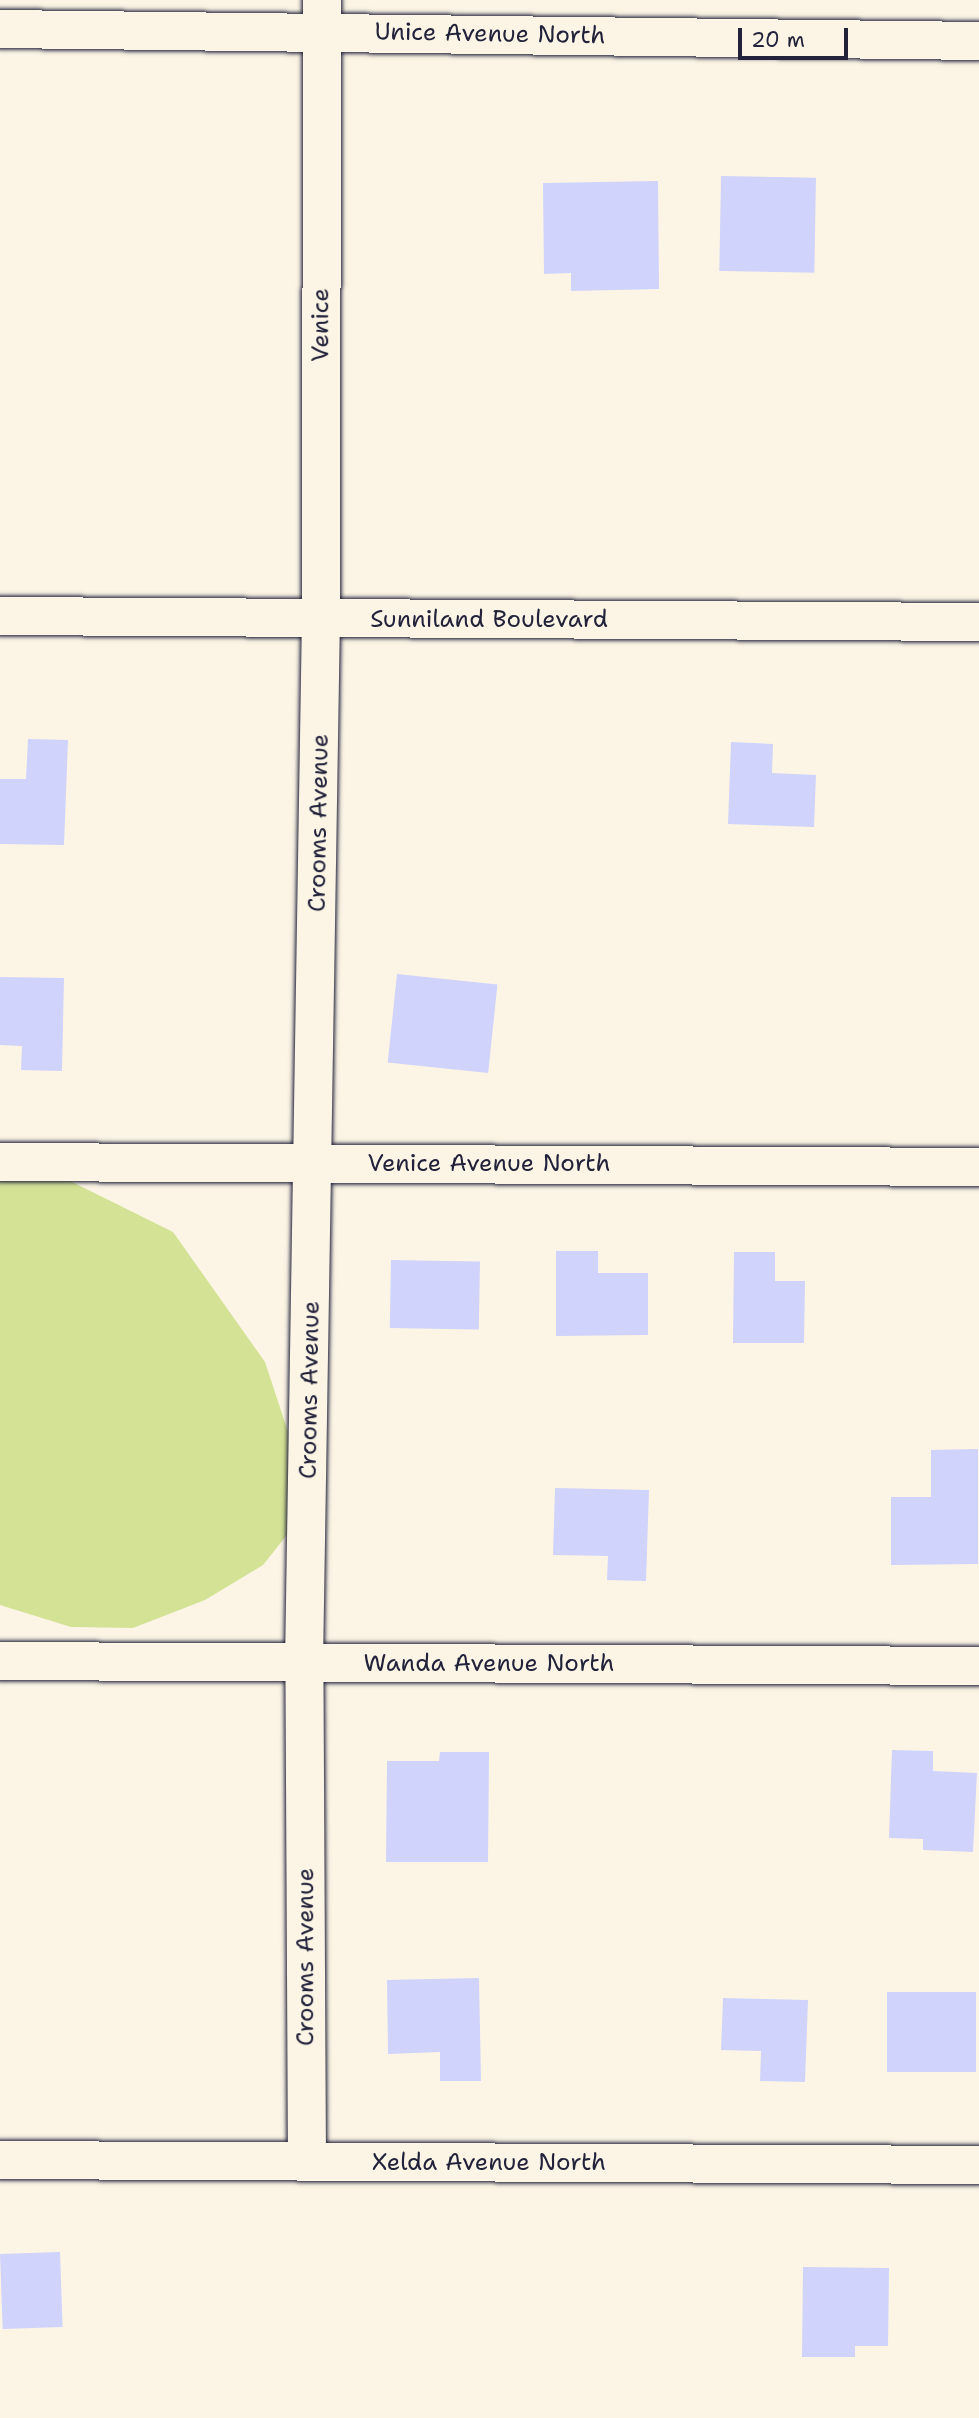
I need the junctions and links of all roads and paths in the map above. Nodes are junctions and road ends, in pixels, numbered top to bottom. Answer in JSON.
{"nodes":[{"id":1,"x":322,"y":16,"type":"edge"},
{"id":2,"x":0,"y":29,"type":"edge"},
{"id":3,"x":979,"y":41,"type":"edge"},
{"id":4,"x":0,"y":617,"type":"edge"},
{"id":5,"x":321,"y":619,"type":"junction"},
{"id":6,"x":979,"y":622,"type":"edge"},
{"id":7,"x":0,"y":1162,"type":"edge"},
{"id":8,"x":315,"y":1164,"type":"junction"},
{"id":9,"x":979,"y":1167,"type":"edge"},
{"id":10,"x":0,"y":1661,"type":"edge"},
{"id":11,"x":304,"y":1663,"type":"junction"},
{"id":12,"x":979,"y":1666,"type":"edge"},
{"id":13,"x":0,"y":2160,"type":"edge"},
{"id":14,"x":307,"y":2162,"type":"junction"},
{"id":15,"x":979,"y":2165,"type":"edge"}],
"edges":[{"from":1,"to":2,"type":"street","name":"Unice Avenue North"},
{"from":1,"to":3,"type":"street","name":"Unice Avenue North"},
{"from":1,"to":5,"type":"street","name":"Venice"},
{"from":4,"to":5,"type":"street","name":"Sunniland Boulevard"},
{"from":5,"to":6,"type":"street","name":"Sunniland Boulevard"},
{"from":5,"to":8,"type":"street","name":"Crooms Avenue"},
{"from":7,"to":8,"type":"street","name":"Venice Avenue North"},
{"from":8,"to":9,"type":"street","name":"Venice Avenue North"},
{"from":8,"to":11,"type":"street","name":"Crooms Avenue"},
{"from":10,"to":11,"type":"street","name":"Wanda Avenue North"},
{"from":11,"to":12,"type":"street","name":"Wanda Avenue North"},
{"from":11,"to":14,"type":"street","name":"Crooms Avenue"},
{"from":13,"to":14,"type":"street","name":"Xelda Avenue North"},
{"from":14,"to":15,"type":"street","name":"Xelda Avenue North"}]}
